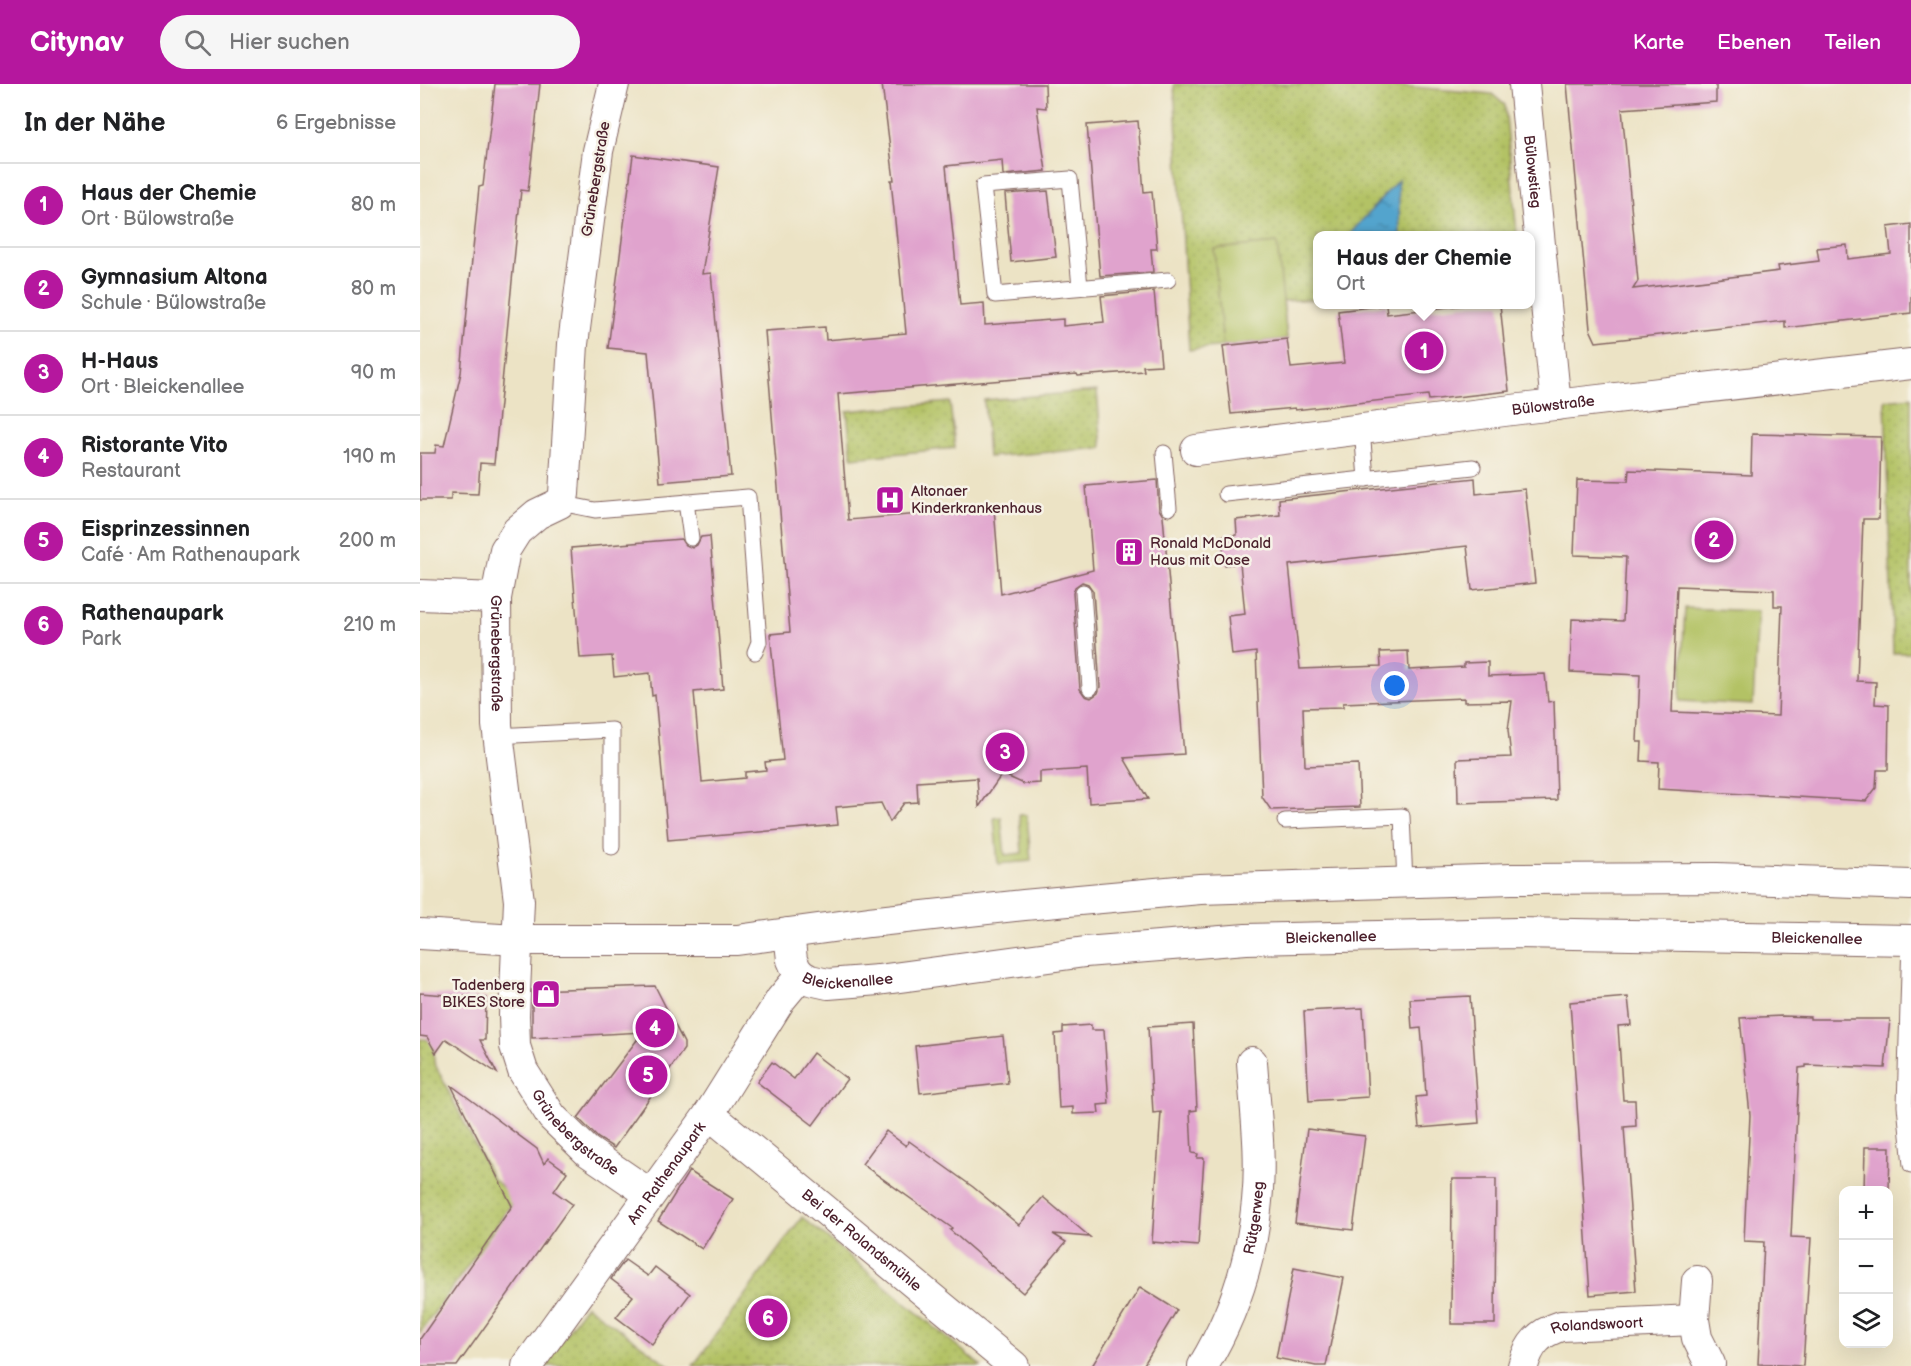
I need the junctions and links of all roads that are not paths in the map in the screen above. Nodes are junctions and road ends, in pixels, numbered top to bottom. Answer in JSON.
{"nodes":[{"id":1,"x":614,"y":84,"type":"edge"},
{"id":2,"x":1524,"y":84,"type":"edge"},
{"id":3,"x":1168,"y":280,"type":"dead end"},
{"id":4,"x":1080,"y":287,"type":"junction"},
{"id":5,"x":1911,"y":364,"type":"edge"},
{"id":6,"x":1556,"y":405,"type":"junction"},
{"id":7,"x":1362,"y":429,"type":"junction"},
{"id":8,"x":1196,"y":450,"type":"dead end"},
{"id":9,"x":1164,"y":453,"type":"dead end"},
{"id":10,"x":1473,"y":467,"type":"dead end"},
{"id":11,"x":1366,"y":479,"type":"junction"},
{"id":12,"x":1226,"y":494,"type":"dead end"},
{"id":13,"x":686,"y":502,"type":"junction"},
{"id":14,"x":560,"y":503,"type":"junction"},
{"id":15,"x":1169,"y":508,"type":"dead end"},
{"id":16,"x":691,"y":538,"type":"dead end"},
{"id":17,"x":1083,"y":592,"type":"dead end"},
{"id":18,"x":420,"y":595,"type":"edge"},
{"id":19,"x":496,"y":598,"type":"junction"},
{"id":20,"x":755,"y":652,"type":"dead end"},
{"id":21,"x":1090,"y":688,"type":"dead end"},
{"id":22,"x":498,"y":736,"type":"junction"},
{"id":23,"x":1285,"y":821,"type":"dead end"},
{"id":24,"x":612,"y":847,"type":"dead end"},
{"id":25,"x":1406,"y":882,"type":"junction"},
{"id":26,"x":1911,"y":885,"type":"edge"},
{"id":27,"x":789,"y":933,"type":"junction"},
{"id":28,"x":420,"y":934,"type":"edge"},
{"id":29,"x":518,"y":940,"type":"junction"},
{"id":30,"x":1911,"y":940,"type":"edge"},
{"id":31,"x":801,"y":975,"type":"junction"},
{"id":32,"x":1252,"y":1062,"type":"dead end"},
{"id":33,"x":709,"y":1114,"type":"junction"},
{"id":34,"x":1911,"y":1165,"type":"edge"},
{"id":35,"x":650,"y":1194,"type":"junction"},
{"id":36,"x":1697,"y":1281,"type":"dead end"},
{"id":37,"x":1694,"y":1320,"type":"junction"},
{"id":38,"x":1710,"y":1364,"type":"dead end"},
{"id":39,"x":527,"y":1366,"type":"edge"},
{"id":40,"x":1014,"y":1366,"type":"edge"},
{"id":41,"x":1203,"y":1366,"type":"edge"},
{"id":42,"x":1523,"y":1366,"type":"edge"}],
"edges":[{"from":1,"to":14,"type":"street","name":"Grünebergstraße"},
{"from":2,"to":6,"type":"street","name":"Bülowstieg"},
{"from":3,"to":4,"type":"lane"},
{"from":4,"to":4,"type":"lane"},
{"from":5,"to":6,"type":"street","name":"Bülowstraße"},
{"from":6,"to":7,"type":"street","name":"Bülowstraße"},
{"from":7,"to":8,"type":"street","name":"Bülowstraße"},
{"from":7,"to":11,"type":"lane"},
{"from":9,"to":15,"type":"lane"},
{"from":10,"to":11,"type":"lane"},
{"from":11,"to":12,"type":"lane"},
{"from":13,"to":14,"type":"lane"},
{"from":13,"to":16,"type":"lane"},
{"from":13,"to":20,"type":"lane"},
{"from":14,"to":19,"type":"street","name":"Grünebergstraße"},
{"from":17,"to":21,"type":"lane"},
{"from":18,"to":19,"type":"street"},
{"from":19,"to":22,"type":"street","name":"Grünebergstraße"},
{"from":22,"to":24,"type":"lane"},
{"from":22,"to":29,"type":"street","name":"Grünebergstraße"},
{"from":23,"to":25,"type":"lane"},
{"from":25,"to":26,"type":"street"},
{"from":25,"to":27,"type":"street"},
{"from":27,"to":29,"type":"street"},
{"from":27,"to":31,"type":"street","name":"Bleickenallee"},
{"from":28,"to":29,"type":"street"},
{"from":29,"to":35,"type":"street","name":"Grünebergstraße"},
{"from":30,"to":31,"type":"street","name":"Bleickenallee"},
{"from":30,"to":34,"type":"lane"},
{"from":31,"to":33,"type":"street","name":"Am Rathenaupark"},
{"from":32,"to":41,"type":"street","name":"Rütgerweg"},
{"from":33,"to":35,"type":"street","name":"Am Rathenaupark"},
{"from":33,"to":40,"type":"street","name":"Bei der Rolandsmühle"},
{"from":35,"to":39,"type":"street","name":"Am Rathenaupark"},
{"from":36,"to":37,"type":"street"},
{"from":37,"to":38,"type":"street"},
{"from":37,"to":42,"type":"street","name":"Rolandswoort"}]}
